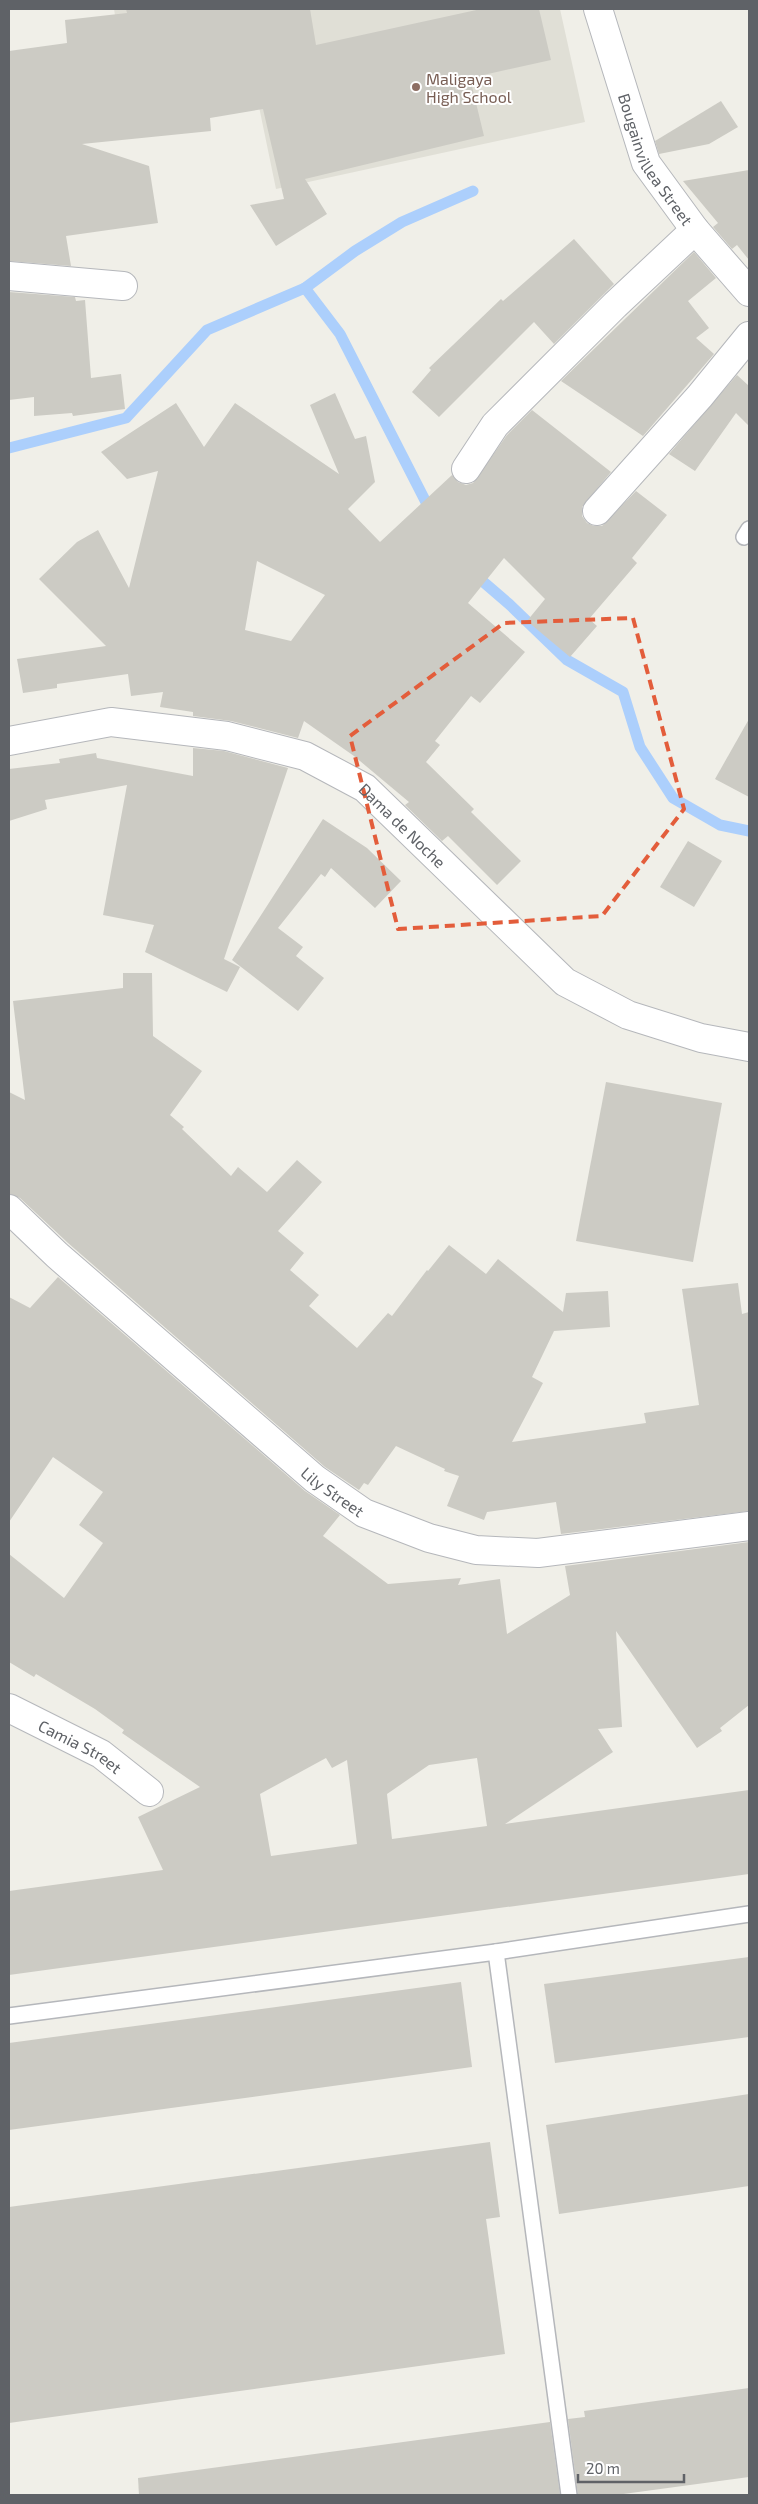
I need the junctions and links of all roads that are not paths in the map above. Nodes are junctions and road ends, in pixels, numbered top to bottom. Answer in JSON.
{"nodes":[{"id":1,"x":598,"y":9,"type":"edge"},
{"id":2,"x":695,"y":230,"type":"junction"},
{"id":3,"x":9,"y":276,"type":"edge"},
{"id":4,"x":123,"y":286,"type":"dead end"},
{"id":5,"x":749,"y":292,"type":"edge"},
{"id":6,"x":749,"y":336,"type":"edge"},
{"id":7,"x":466,"y":469,"type":"dead end"},
{"id":8,"x":597,"y":510,"type":"dead end"},
{"id":9,"x":9,"y":741,"type":"edge"},
{"id":10,"x":749,"y":1047,"type":"edge"},
{"id":11,"x":9,"y":1209,"type":"edge"},
{"id":12,"x":749,"y":1526,"type":"edge"},
{"id":13,"x":9,"y":1708,"type":"edge"},
{"id":14,"x":149,"y":1792,"type":"dead end"},
{"id":15,"x":749,"y":1914,"type":"edge"},
{"id":16,"x":496,"y":1952,"type":"junction"},
{"id":17,"x":9,"y":2016,"type":"edge"},
{"id":18,"x":569,"y":2495,"type":"edge"}],
"edges":[{"from":1,"to":2,"type":"street","name":"Bougainvillea Street"},
{"from":2,"to":5,"type":"street","name":"Bougainvillea Street"},
{"from":2,"to":7,"type":"street"},
{"from":3,"to":4,"type":"street"},
{"from":6,"to":8,"type":"street"},
{"from":9,"to":10,"type":"street","name":"Dama de Noche"},
{"from":11,"to":12,"type":"street","name":"Lily Street"},
{"from":13,"to":14,"type":"street","name":"Camia Street"},
{"from":15,"to":16,"type":"lane"},
{"from":16,"to":17,"type":"lane"},
{"from":16,"to":18,"type":"lane"}]}
